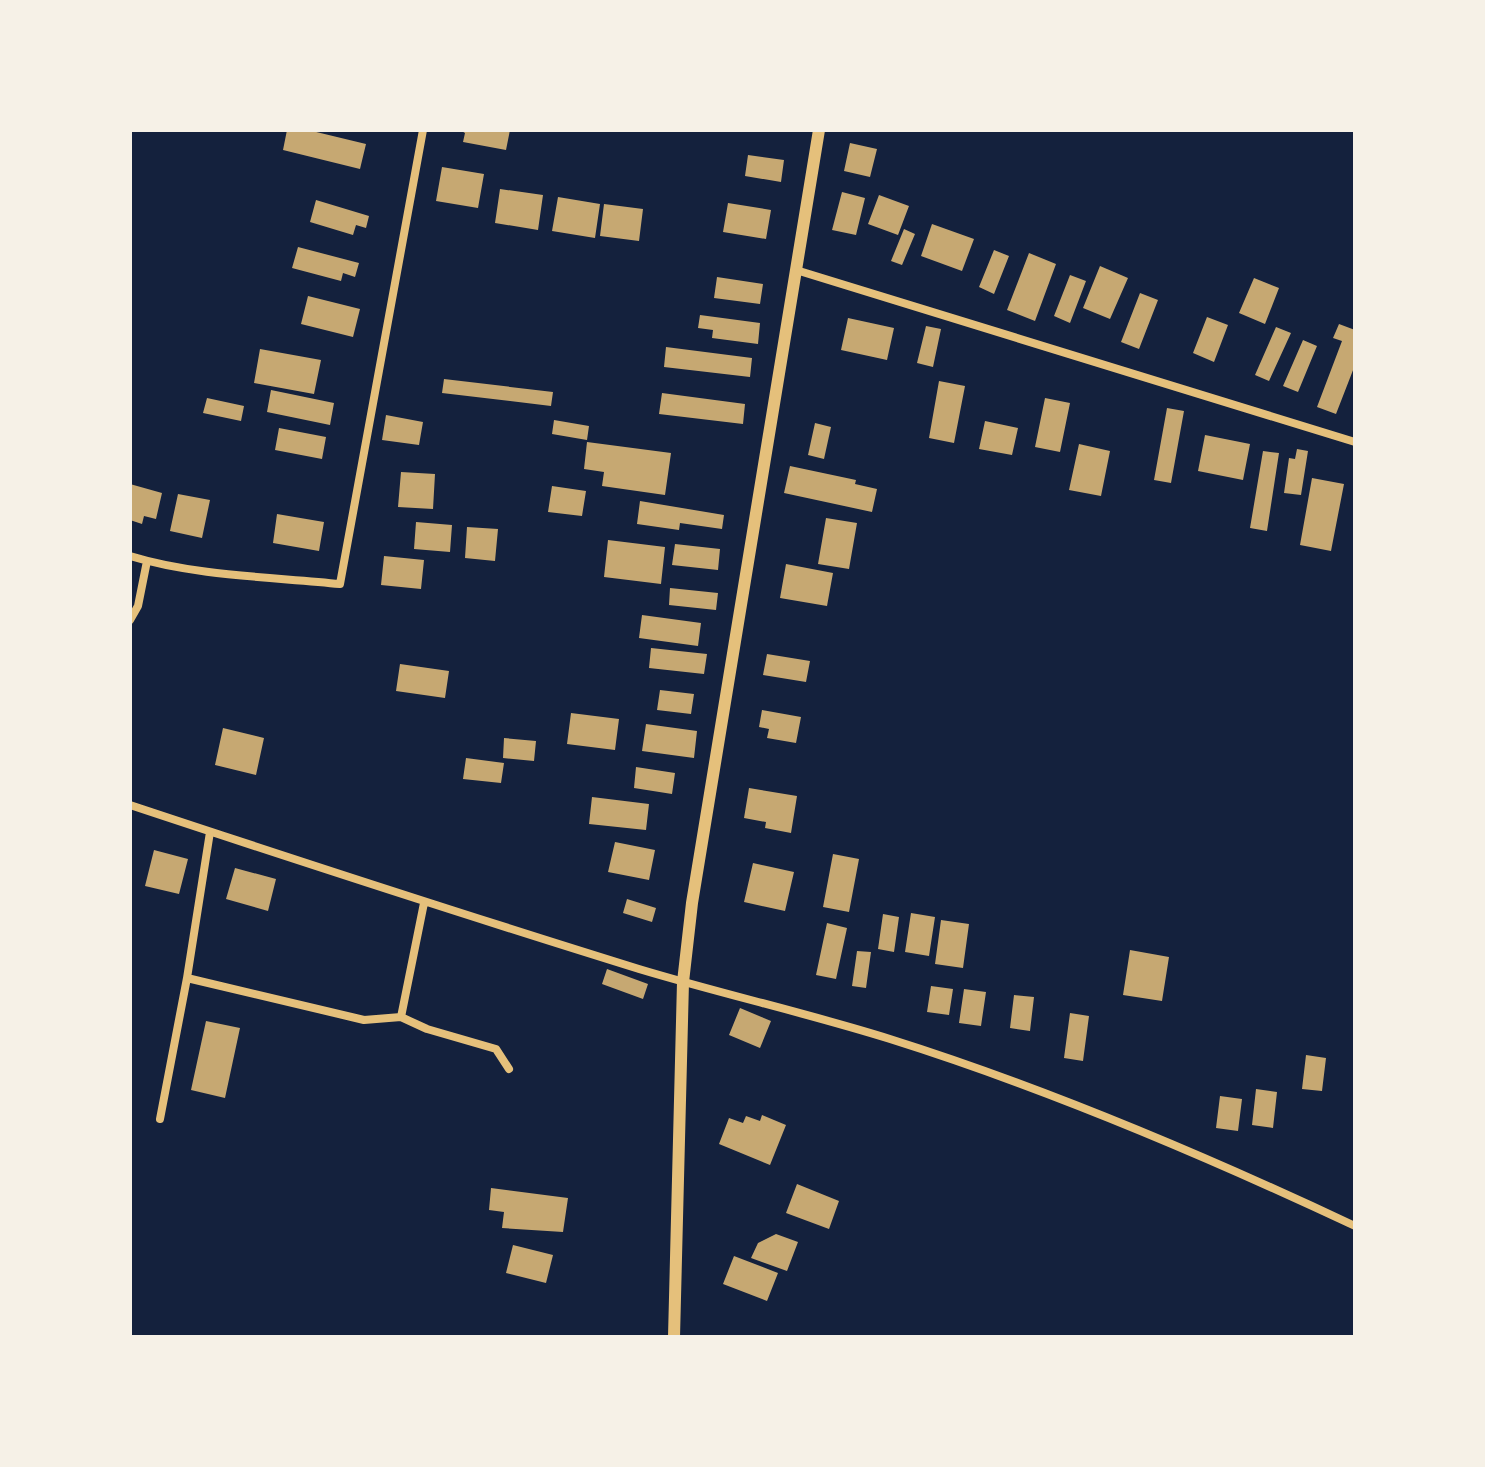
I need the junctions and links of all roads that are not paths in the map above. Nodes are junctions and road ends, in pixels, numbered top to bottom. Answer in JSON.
{"nodes":[{"id":1,"x":423,"y":130,"type":"edge"},
{"id":2,"x":819,"y":130,"type":"edge"},
{"id":3,"x":796,"y":270,"type":"junction"},
{"id":4,"x":1355,"y":442,"type":"edge"},
{"id":5,"x":130,"y":556,"type":"edge"},
{"id":6,"x":147,"y":561,"type":"junction"},
{"id":7,"x":130,"y":620,"type":"edge"},
{"id":8,"x":130,"y":805,"type":"edge"},
{"id":9,"x":210,"y":832,"type":"junction"},
{"id":10,"x":424,"y":903,"type":"junction"},
{"id":11,"x":187,"y":978,"type":"junction"},
{"id":12,"x":683,"y":982,"type":"junction"},
{"id":13,"x":401,"y":1017,"type":"junction"},
{"id":14,"x":509,"y":1069,"type":"dead end"},
{"id":15,"x":160,"y":1119,"type":"dead end"},
{"id":16,"x":1355,"y":1226,"type":"edge"},
{"id":17,"x":674,"y":1337,"type":"edge"}],
"edges":[{"from":1,"to":6,"type":"street"},
{"from":2,"to":3,"type":"main road"},
{"from":3,"to":4,"type":"street"},
{"from":3,"to":12,"type":"main road"},
{"from":5,"to":6,"type":"street"},
{"from":6,"to":7,"type":"street"},
{"from":8,"to":9,"type":"street"},
{"from":9,"to":10,"type":"street"},
{"from":9,"to":11,"type":"street"},
{"from":10,"to":12,"type":"street"},
{"from":10,"to":13,"type":"street"},
{"from":11,"to":13,"type":"street"},
{"from":11,"to":15,"type":"street"},
{"from":12,"to":16,"type":"street"},
{"from":12,"to":17,"type":"main road"},
{"from":13,"to":14,"type":"street"}]}
